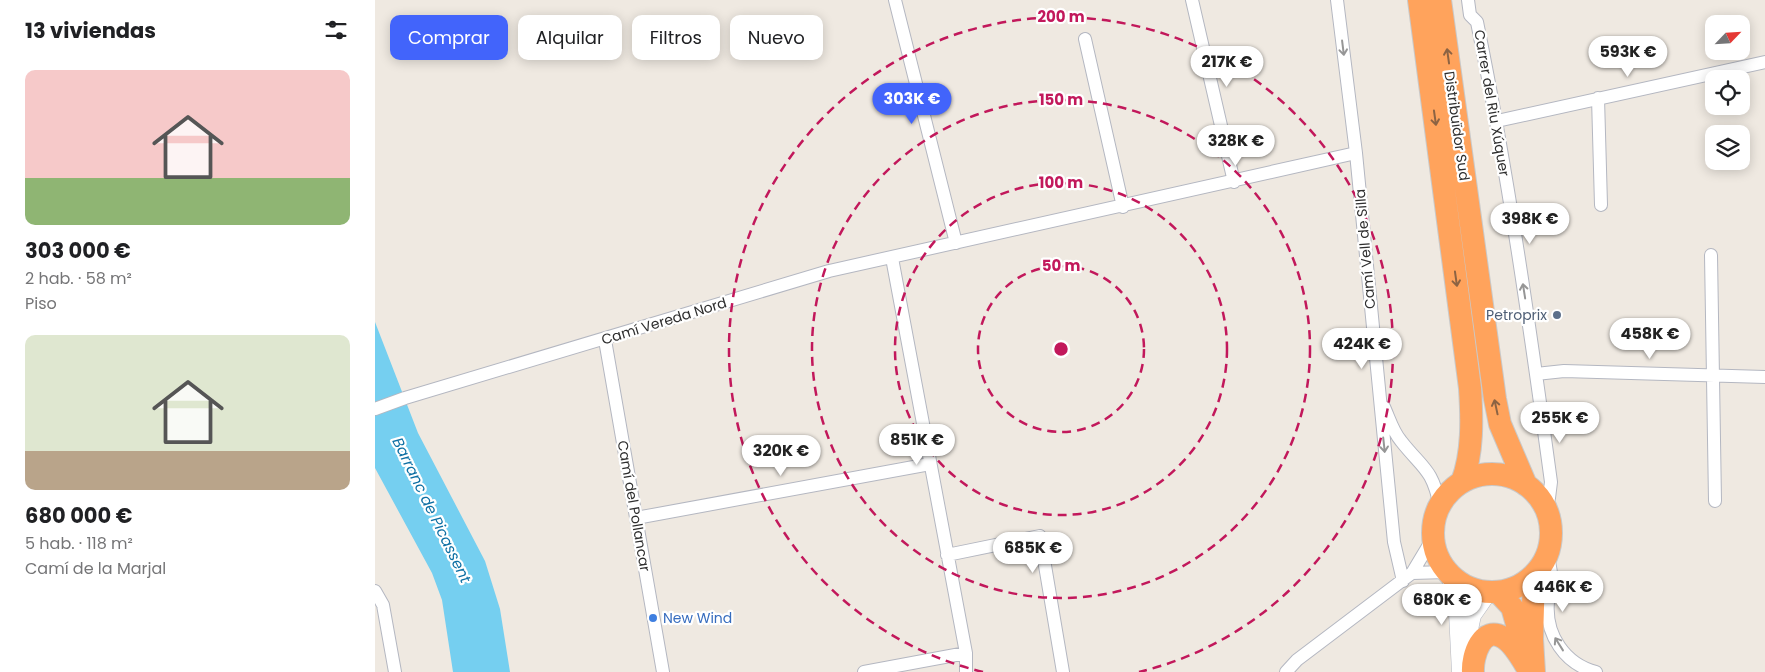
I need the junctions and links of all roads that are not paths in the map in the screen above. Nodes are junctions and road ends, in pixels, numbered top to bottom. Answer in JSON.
{"nodes":[{"id":1,"x":895,"y":0,"type":"edge"},
{"id":2,"x":1192,"y":0,"type":"edge"},
{"id":3,"x":1337,"y":0,"type":"edge"},
{"id":4,"x":1419,"y":0,"type":"edge"},
{"id":5,"x":1440,"y":0,"type":"edge"},
{"id":6,"x":1468,"y":0,"type":"edge"},
{"id":7,"x":1085,"y":39,"type":"dead end"},
{"id":8,"x":1765,"y":62,"type":"edge"},
{"id":9,"x":1598,"y":98,"type":"junction"},
{"id":10,"x":1497,"y":120,"type":"junction"},
{"id":11,"x":1356,"y":153,"type":"junction"},
{"id":12,"x":1234,"y":182,"type":"junction"},
{"id":13,"x":1601,"y":205,"type":"dead end"},
{"id":14,"x":1123,"y":207,"type":"junction"},
{"id":15,"x":956,"y":242,"type":"junction"},
{"id":16,"x":1711,"y":255,"type":"dead end"},
{"id":17,"x":892,"y":258,"type":"junction"},
{"id":18,"x":605,"y":340,"type":"junction"},
{"id":19,"x":1537,"y":374,"type":"junction"},
{"id":20,"x":1713,"y":375,"type":"junction"},
{"id":21,"x":1765,"y":377,"type":"edge"},
{"id":22,"x":1378,"y":388,"type":"junction"},
{"id":23,"x":375,"y":409,"type":"edge"},
{"id":24,"x":930,"y":464,"type":"junction"},
{"id":25,"x":1462,"y":482,"type":"junction"},
{"id":26,"x":1526,"y":485,"type":"junction"},
{"id":27,"x":1715,"y":501,"type":"dead end"},
{"id":28,"x":1544,"y":505,"type":"junction"},
{"id":29,"x":1440,"y":506,"type":"junction"},
{"id":30,"x":636,"y":518,"type":"junction"},
{"id":31,"x":1433,"y":538,"type":"junction"},
{"id":32,"x":947,"y":555,"type":"junction"},
{"id":33,"x":1547,"y":556,"type":"junction"},
{"id":34,"x":1449,"y":574,"type":"junction"},
{"id":35,"x":1534,"y":575,"type":"junction"},
{"id":36,"x":1407,"y":577,"type":"junction"},
{"id":37,"x":375,"y":591,"type":"edge"},
{"id":38,"x":1493,"y":592,"type":"junction"},
{"id":39,"x":966,"y":653,"type":"junction"},
{"id":40,"x":1530,"y":671,"type":"edge"},
{"id":41,"x":395,"y":672,"type":"edge"},
{"id":42,"x":663,"y":672,"type":"edge"},
{"id":43,"x":864,"y":672,"type":"edge"},
{"id":44,"x":966,"y":672,"type":"edge"},
{"id":45,"x":1063,"y":672,"type":"edge"},
{"id":46,"x":1286,"y":672,"type":"edge"},
{"id":47,"x":1461,"y":672,"type":"edge"},
{"id":48,"x":1467,"y":672,"type":"edge"},
{"id":49,"x":1473,"y":672,"type":"edge"},
{"id":50,"x":1596,"y":672,"type":"edge"}],
"edges":[{"from":1,"to":15,"type":"street"},
{"from":2,"to":12,"type":"street"},
{"from":3,"to":11,"type":"street","name":"Camí Vell de Silla","one_way":true},
{"from":4,"to":25,"type":"highway","name":"Distribuïdor Sud","one_way":true},
{"from":26,"to":5,"type":"highway","name":"Distribuïdor Sud","one_way":true},
{"from":6,"to":10,"type":"street","name":"Carrer del Riu Xúquer"},
{"from":7,"to":14,"type":"street"},
{"from":8,"to":9,"type":"street"},
{"from":9,"to":10,"type":"street"},
{"from":9,"to":13,"type":"street"},
{"from":19,"to":10,"type":"street","name":"Carrer del Riu Xúquer","one_way":true},
{"from":11,"to":12,"type":"street"},
{"from":11,"to":22,"type":"street","name":"Camí Vell de Silla"},
{"from":12,"to":14,"type":"street"},
{"from":14,"to":15,"type":"street","name":"Camí Vereda Nord"},
{"from":15,"to":17,"type":"street","name":"Camí Vereda Nord"},
{"from":16,"to":20,"type":"street"},
{"from":17,"to":18,"type":"street","name":"Camí Vereda Nord"},
{"from":17,"to":24,"type":"street"},
{"from":18,"to":23,"type":"street","name":"Camí Vereda Nord"},
{"from":18,"to":30,"type":"street","name":"Camí del Pollancar"},
{"from":19,"to":20,"type":"street"},
{"from":19,"to":28,"type":"street","name":"Carrer del Riu Xúquer"},
{"from":20,"to":21,"type":"street"},
{"from":20,"to":27,"type":"street"},
{"from":22,"to":29,"type":"street"},
{"from":22,"to":36,"type":"street","name":"Camí Vell de Silla","one_way":true},
{"from":24,"to":30,"type":"street"},
{"from":24,"to":32,"type":"street"},
{"from":25,"to":26,"type":"highway"},
{"from":25,"to":29,"type":"highway"},
{"from":26,"to":28,"type":"highway"},
{"from":28,"to":33,"type":"highway"},
{"from":29,"to":31,"type":"highway"},
{"from":30,"to":42,"type":"street","name":"Camí del Pollancar"},
{"from":31,"to":34,"type":"highway"},
{"from":31,"to":36,"type":"street"},
{"from":32,"to":39,"type":"street"},
{"from":32,"to":45,"type":"street"},
{"from":33,"to":35,"type":"highway"},
{"from":50,"to":33,"type":"street","one_way":true},
{"from":34,"to":36,"type":"street"},
{"from":34,"to":38,"type":"highway"},
{"from":34,"to":47,"type":"street"},
{"from":35,"to":38,"type":"highway"},
{"from":35,"to":40,"type":"highway"},
{"from":36,"to":46,"type":"street"},
{"from":37,"to":41,"type":"street"},
{"from":38,"to":40,"type":"highway"},
{"from":38,"to":48,"type":"street"},
{"from":39,"to":43,"type":"street"},
{"from":39,"to":44,"type":"street"},
{"from":40,"to":49,"type":"highway"}]}
